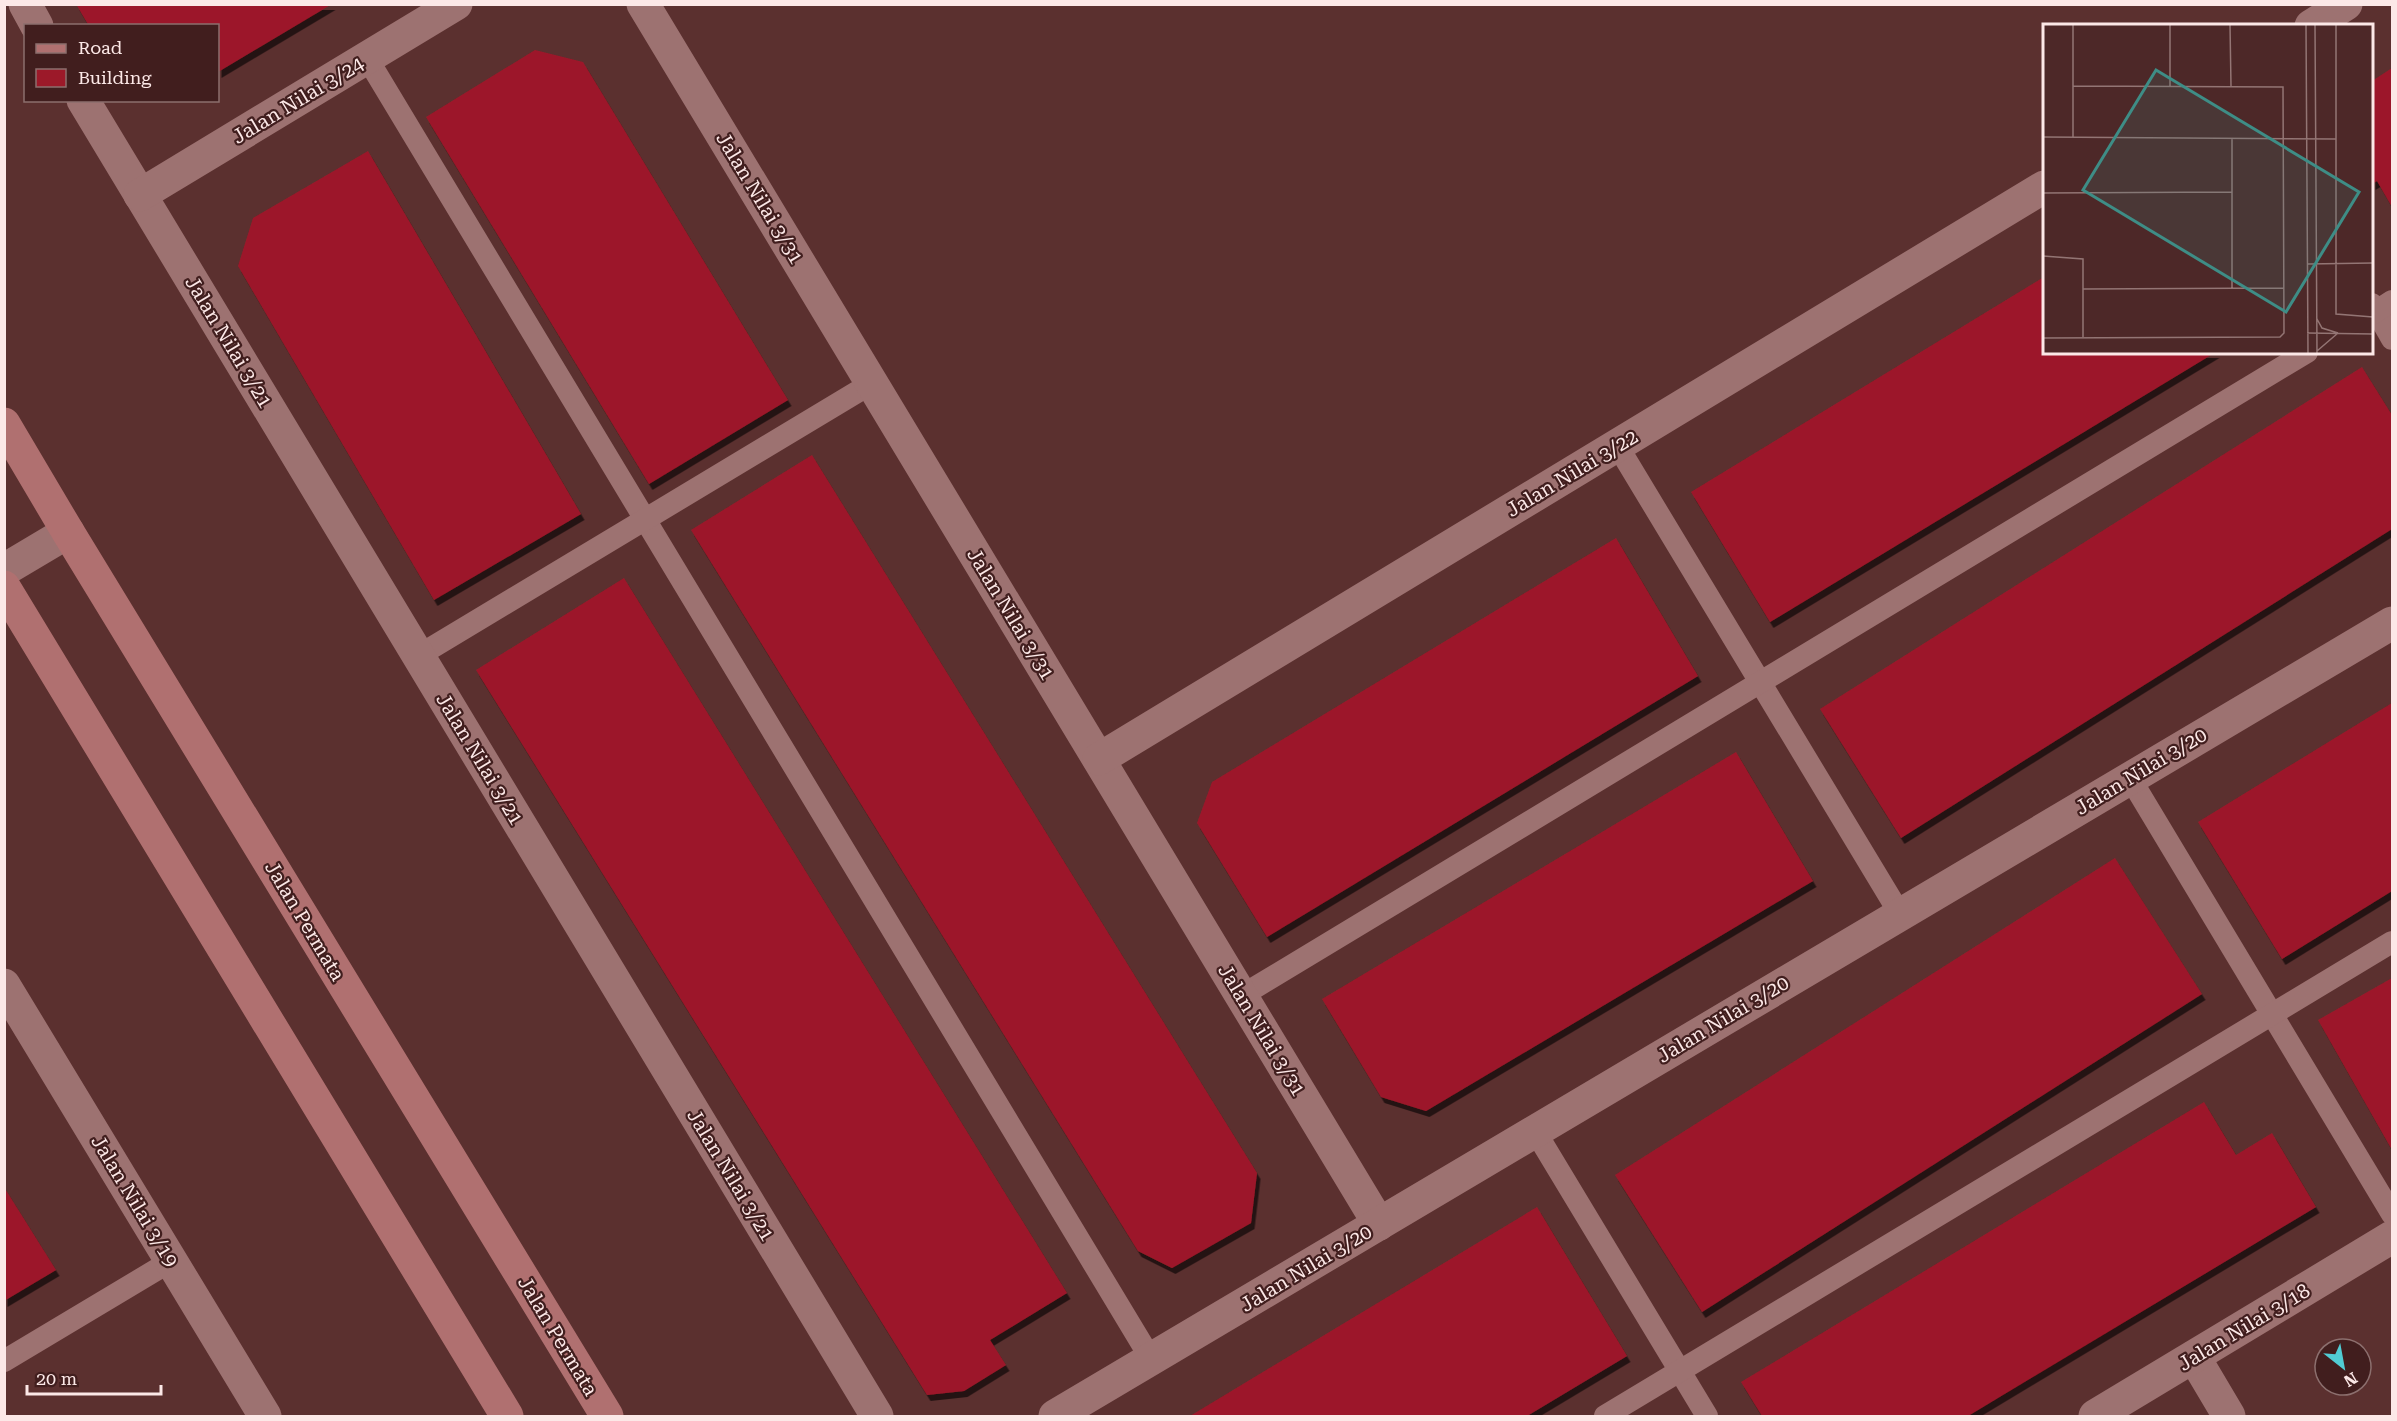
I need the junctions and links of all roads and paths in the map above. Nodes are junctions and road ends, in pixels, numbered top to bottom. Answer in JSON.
{"nodes":[{"id":1,"x":25,"y":4,"type":"edge"},
{"id":2,"x":456,"y":4,"type":"edge"},
{"id":3,"x":643,"y":4,"type":"edge"},
{"id":4,"x":2346,"y":4,"type":"edge"},
{"id":5,"x":37,"y":24,"type":"edge"},
{"id":6,"x":2314,"y":24,"type":"edge"},
{"id":7,"x":367,"y":58,"type":"junction"},
{"id":8,"x":84,"y":102,"type":"edge"},
{"id":9,"x":2043,"y":188,"type":"edge"},
{"id":10,"x":140,"y":195,"type":"junction"},
{"id":11,"x":2378,"y":308,"type":"edge"},
{"id":12,"x":2392,"y":339,"type":"edge"},
{"id":13,"x":2304,"y":354,"type":"edge"},
{"id":14,"x":872,"y":383,"type":"junction"},
{"id":15,"x":4,"y":424,"type":"edge"},
{"id":16,"x":1617,"y":445,"type":"junction"},
{"id":17,"x":645,"y":520,"type":"junction"},
{"id":18,"x":68,"y":532,"type":"junction"},
{"id":19,"x":4,"y":570,"type":"edge"},
{"id":20,"x":4,"y":587,"type":"edge"},
{"id":21,"x":2392,"y":622,"type":"edge"},
{"id":22,"x":418,"y":656,"type":"junction"},
{"id":23,"x":1760,"y":683,"type":"junction"},
{"id":24,"x":1099,"y":759,"type":"junction"},
{"id":25,"x":2130,"y":778,"type":"junction"},
{"id":26,"x":1900,"y":914,"type":"junction"},
{"id":27,"x":2392,"y":942,"type":"edge"},
{"id":28,"x":4,"y":985,"type":"edge"},
{"id":29,"x":1241,"y":996,"type":"junction"},
{"id":30,"x":2272,"y":1014,"type":"junction"},
{"id":31,"x":1535,"y":1131,"type":"junction"},
{"id":32,"x":2392,"y":1214,"type":"edge"},
{"id":33,"x":1379,"y":1224,"type":"junction"},
{"id":34,"x":2392,"y":1237,"type":"edge"},
{"id":35,"x":171,"y":1261,"type":"junction"},
{"id":36,"x":2193,"y":1357,"type":"junction"},
{"id":37,"x":1152,"y":1359,"type":"junction"},
{"id":38,"x":4,"y":1361,"type":"edge"},
{"id":39,"x":1680,"y":1371,"type":"junction"},
{"id":40,"x":265,"y":1416,"type":"edge"},
{"id":41,"x":507,"y":1416,"type":"edge"},
{"id":42,"x":607,"y":1416,"type":"edge"},
{"id":43,"x":877,"y":1416,"type":"edge"},
{"id":44,"x":1054,"y":1416,"type":"edge"},
{"id":45,"x":1605,"y":1416,"type":"edge"},
{"id":46,"x":1707,"y":1416,"type":"edge"},
{"id":47,"x":2095,"y":1416,"type":"edge"},
{"id":48,"x":2229,"y":1416,"type":"edge"}],
"edges":[{"from":1,"to":5,"type":"street"},
{"from":2,"to":7,"type":"street","name":"Jalan Nilai 3/24"},
{"from":3,"to":14,"type":"street","name":"Jalan Nilai 3/31"},
{"from":4,"to":6,"type":"street"},
{"from":7,"to":10,"type":"street","name":"Jalan Nilai 3/24"},
{"from":7,"to":17,"type":"lane"},
{"from":8,"to":10,"type":"street","name":"Jalan Nilai 3/21"},
{"from":9,"to":16,"type":"street","name":"Jalan Nilai 3/22"},
{"from":10,"to":22,"type":"street","name":"Jalan Nilai 3/21"},
{"from":11,"to":12,"type":"lane"},
{"from":13,"to":23,"type":"lane"},
{"from":14,"to":17,"type":"lane"},
{"from":14,"to":24,"type":"street","name":"Jalan Nilai 3/31"},
{"from":15,"to":18,"type":"main road","name":"Jalan Permata"},
{"from":16,"to":23,"type":"lane"},
{"from":16,"to":24,"type":"street","name":"Jalan Nilai 3/22"},
{"from":17,"to":22,"type":"lane"},
{"from":17,"to":37,"type":"lane"},
{"from":18,"to":19,"type":"street"},
{"from":18,"to":42,"type":"main road","name":"Jalan Permata"},
{"from":20,"to":41,"type":"main road"},
{"from":21,"to":25,"type":"street","name":"Jalan Nilai 3/20"},
{"from":22,"to":43,"type":"street","name":"Jalan Nilai 3/21"},
{"from":23,"to":26,"type":"lane"},
{"from":23,"to":29,"type":"lane"},
{"from":24,"to":29,"type":"street","name":"Jalan Nilai 3/31"},
{"from":25,"to":26,"type":"street","name":"Jalan Nilai 3/20"},
{"from":25,"to":30,"type":"lane"},
{"from":26,"to":31,"type":"street","name":"Jalan Nilai 3/20"},
{"from":27,"to":30,"type":"lane"},
{"from":28,"to":35,"type":"street","name":"Jalan Nilai 3/19"},
{"from":29,"to":33,"type":"street","name":"Jalan Nilai 3/31"},
{"from":30,"to":32,"type":"lane"},
{"from":30,"to":39,"type":"lane"},
{"from":31,"to":33,"type":"street","name":"Jalan Nilai 3/20"},
{"from":31,"to":39,"type":"lane"},
{"from":33,"to":37,"type":"street","name":"Jalan Nilai 3/20"},
{"from":34,"to":36,"type":"street","name":"Jalan Nilai 3/18"},
{"from":35,"to":38,"type":"lane"},
{"from":35,"to":40,"type":"street","name":"Jalan Nilai 3/19"},
{"from":36,"to":47,"type":"street","name":"Jalan Nilai 3/18"},
{"from":36,"to":48,"type":"street"},
{"from":37,"to":44,"type":"street","name":"Jalan Nilai 3/20"},
{"from":39,"to":45,"type":"lane"},
{"from":39,"to":46,"type":"lane"}]}
